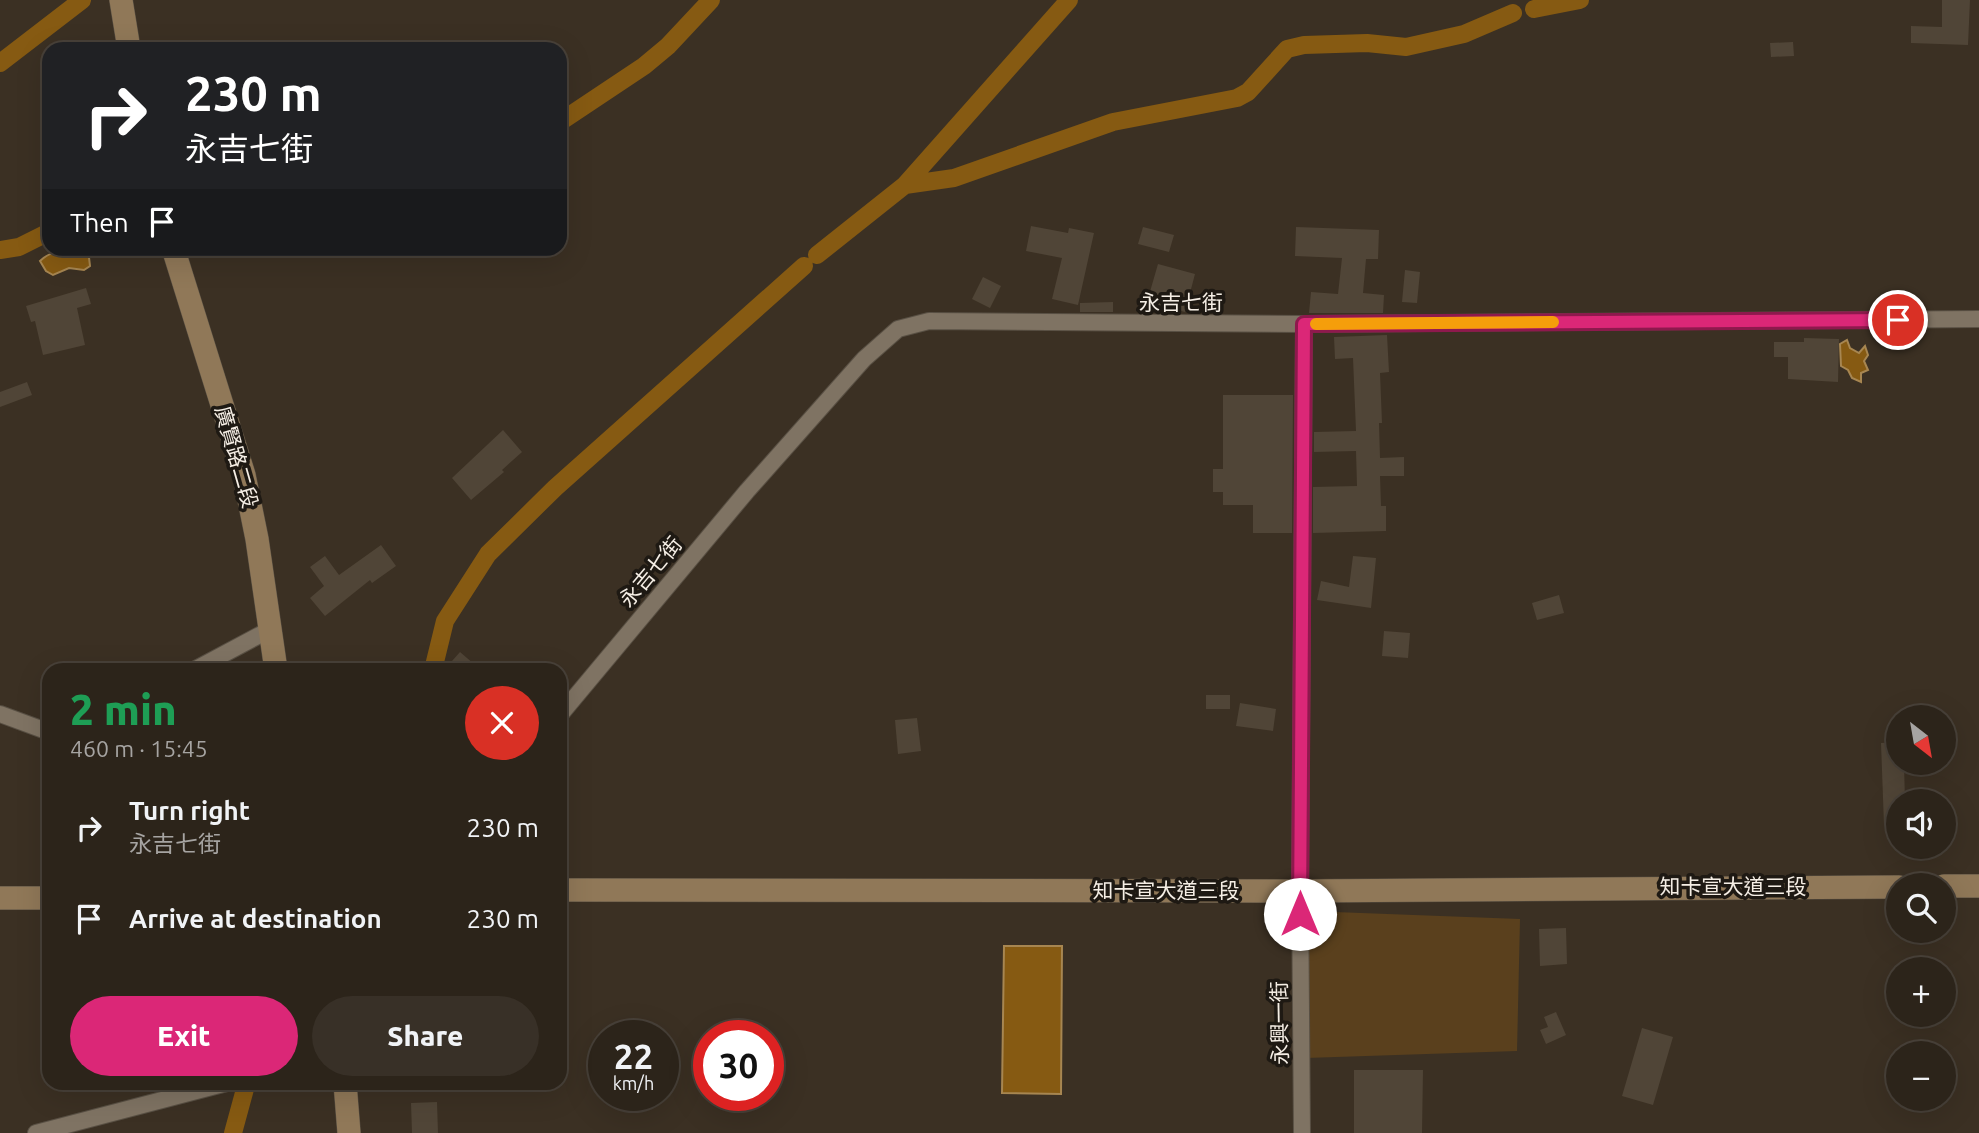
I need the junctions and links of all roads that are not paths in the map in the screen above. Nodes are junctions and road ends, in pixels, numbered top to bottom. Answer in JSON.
{"nodes":[{"id":1,"x":121,"y":0,"type":"edge"},
{"id":2,"x":128,"y":42,"type":"edge"},
{"id":3,"x":176,"y":256,"type":"edge"},
{"id":4,"x":1979,"y":319,"type":"edge"},
{"id":5,"x":1304,"y":324,"type":"junction"},
{"id":6,"x":269,"y":630,"type":"junction"},
{"id":7,"x":207,"y":663,"type":"edge"},
{"id":8,"x":275,"y":663,"type":"edge"},
{"id":9,"x":567,"y":707,"type":"edge"},
{"id":10,"x":0,"y":714,"type":"edge"},
{"id":11,"x":42,"y":729,"type":"edge"},
{"id":12,"x":1956,"y":886,"type":"edge"},
{"id":13,"x":1979,"y":886,"type":"edge"},
{"id":14,"x":1886,"y":887,"type":"edge"},
{"id":15,"x":567,"y":890,"type":"edge"},
{"id":16,"x":1300,"y":891,"type":"junction"},
{"id":17,"x":0,"y":898,"type":"edge"},
{"id":18,"x":42,"y":898,"type":"edge"},
{"id":19,"x":200,"y":1090,"type":"edge"},
{"id":20,"x":346,"y":1090,"type":"edge"},
{"id":21,"x":36,"y":1133,"type":"edge"},
{"id":22,"x":349,"y":1133,"type":"edge"},
{"id":23,"x":1302,"y":1133,"type":"edge"}],
"edges":[{"from":1,"to":2,"type":"street"},
{"from":3,"to":6,"type":"street","name":"廣賢路二段"},
{"from":4,"to":5,"type":"street","name":"永吉七街"},
{"from":5,"to":9,"type":"street","name":"永吉七街"},
{"from":5,"to":16,"type":"street","name":"永興一街"},
{"from":6,"to":7,"type":"street"},
{"from":6,"to":8,"type":"street","name":"廣賢路二段"},
{"from":10,"to":11,"type":"street"},
{"from":12,"to":13,"type":"street"},
{"from":14,"to":16,"type":"street","name":"知卡宣大道三段"},
{"from":15,"to":16,"type":"street","name":"知卡宣大道三段"},
{"from":16,"to":23,"type":"street","name":"永興一街"},
{"from":17,"to":18,"type":"street"},
{"from":19,"to":21,"type":"street"},
{"from":20,"to":22,"type":"street"}]}
